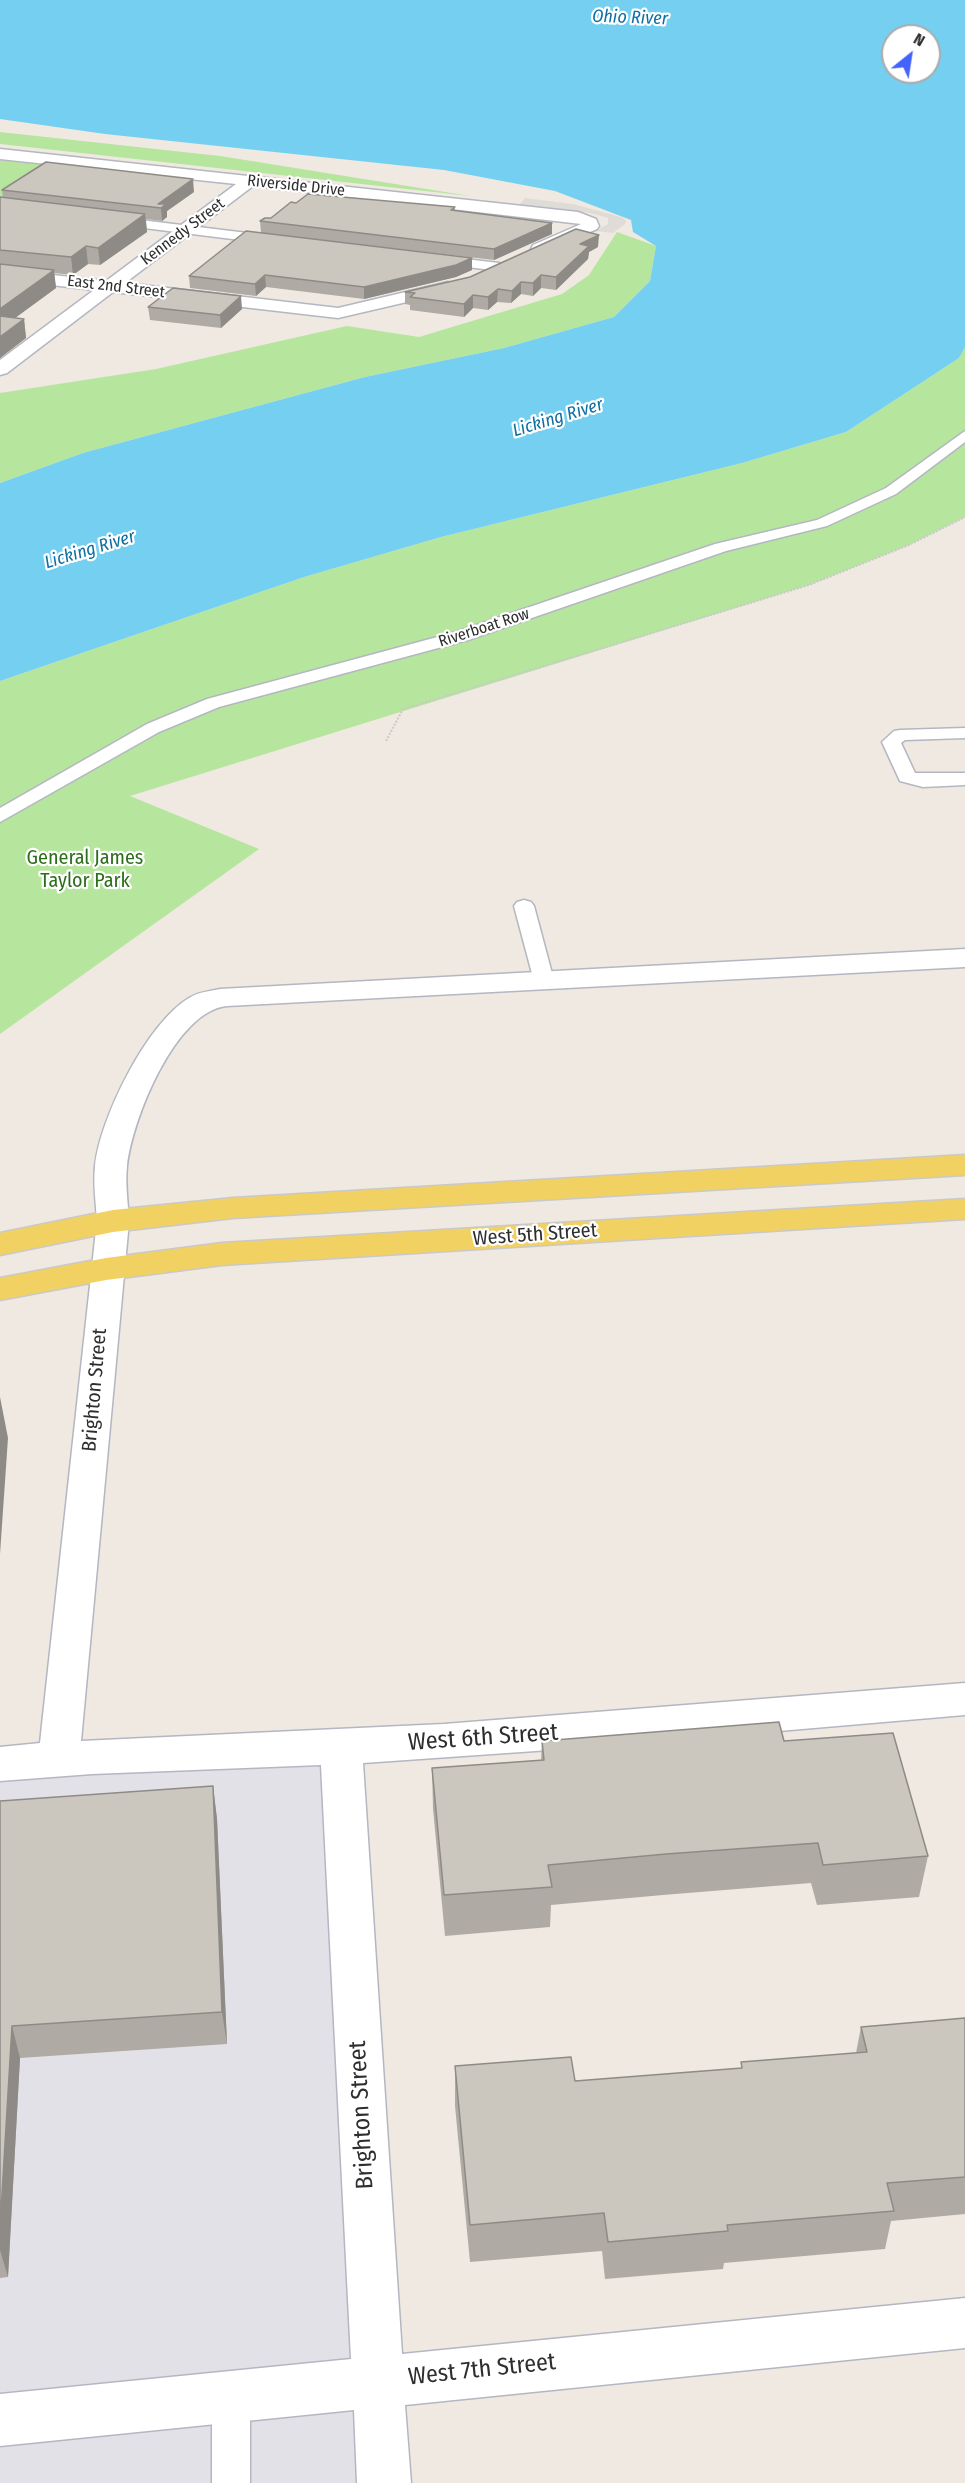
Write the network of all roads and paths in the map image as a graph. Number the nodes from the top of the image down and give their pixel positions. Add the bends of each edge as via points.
1 (0, 154) edge
2 (60, 160) junction
3 (44, 171) edge
4 (250, 181) junction
5 (101, 220) edge
6 (590, 222) joint
7 (185, 230) junction
8 (285, 241) edge
9 (423, 258) edge
10 (499, 267) junction
11 (0, 274) edge
12 (108, 287) junction
13 (0, 369) edge
14 (965, 435) edge
15 (965, 517) edge
16 (965, 734) edge
17 (386, 741) dead end
18 (965, 779) edge
19 (0, 816) edge
20 (524, 906) dead end
21 (965, 958) edge
22 (544, 981) junction
23 (965, 1165) edge
24 (965, 1209) edge
25 (113, 1221) junction
26 (0, 1244) edge
27 (106, 1269) junction
28 (0, 1289) edge
29 (965, 1699) edge
30 (340, 1747) junction
31 (59, 1758) junction
32 (0, 1764) edge
33 (965, 2323) edge
34 (378, 2380) junction
35 (231, 2395) junction
36 (0, 2420) edge
37 (231, 2483) edge
38 (384, 2483) edge

1 - 2 street, Riverside Drive
2 - 3 lane
2 - 4 street, Riverside Drive
4 - 6 street, Riverside Drive via 578,217
4 - 7 street, Kennedy Street
5 - 7 lane
6 - 10 street, East 2nd Street via 591,226
7 - 8 lane
7 - 12 street, Kennedy Street
9 - 10 lane
10 - 12 street, East 2nd Street via 467,281 338,313
11 - 12 street, East 2nd Street
12 - 13 street, Kennedy Street
14 - 19 lane, Riverboat Row via 891,491 822,523 722,547 462,636 213,703 153,728
15 - 17 path via 909,545 809,585 403,709
16 - 18 lane via 900,735 891,742 906,777 923,781
20 - 22 lane
21 - 22 street
22 - 25 street, Brighton Street via 213,999 199,1004 168,1033 131,1098 111,1165
23 - 25 main road via 233,1208
24 - 27 main road, West 5th Street via 222,1254
25 - 26 main road
25 - 27 street, Brighton Street
27 - 28 main road, West 5th Street
27 - 31 street, Brighton Street
29 - 30 street, West 6th Street via 531,1736
30 - 31 street, West 6th Street
30 - 34 street, Brighton Street
31 - 32 street, West 6th Street
33 - 34 street, West 7th Street
34 - 35 street, West 7th Street
34 - 38 street, Brighton Street
35 - 36 street, West 7th Street
35 - 37 lane

